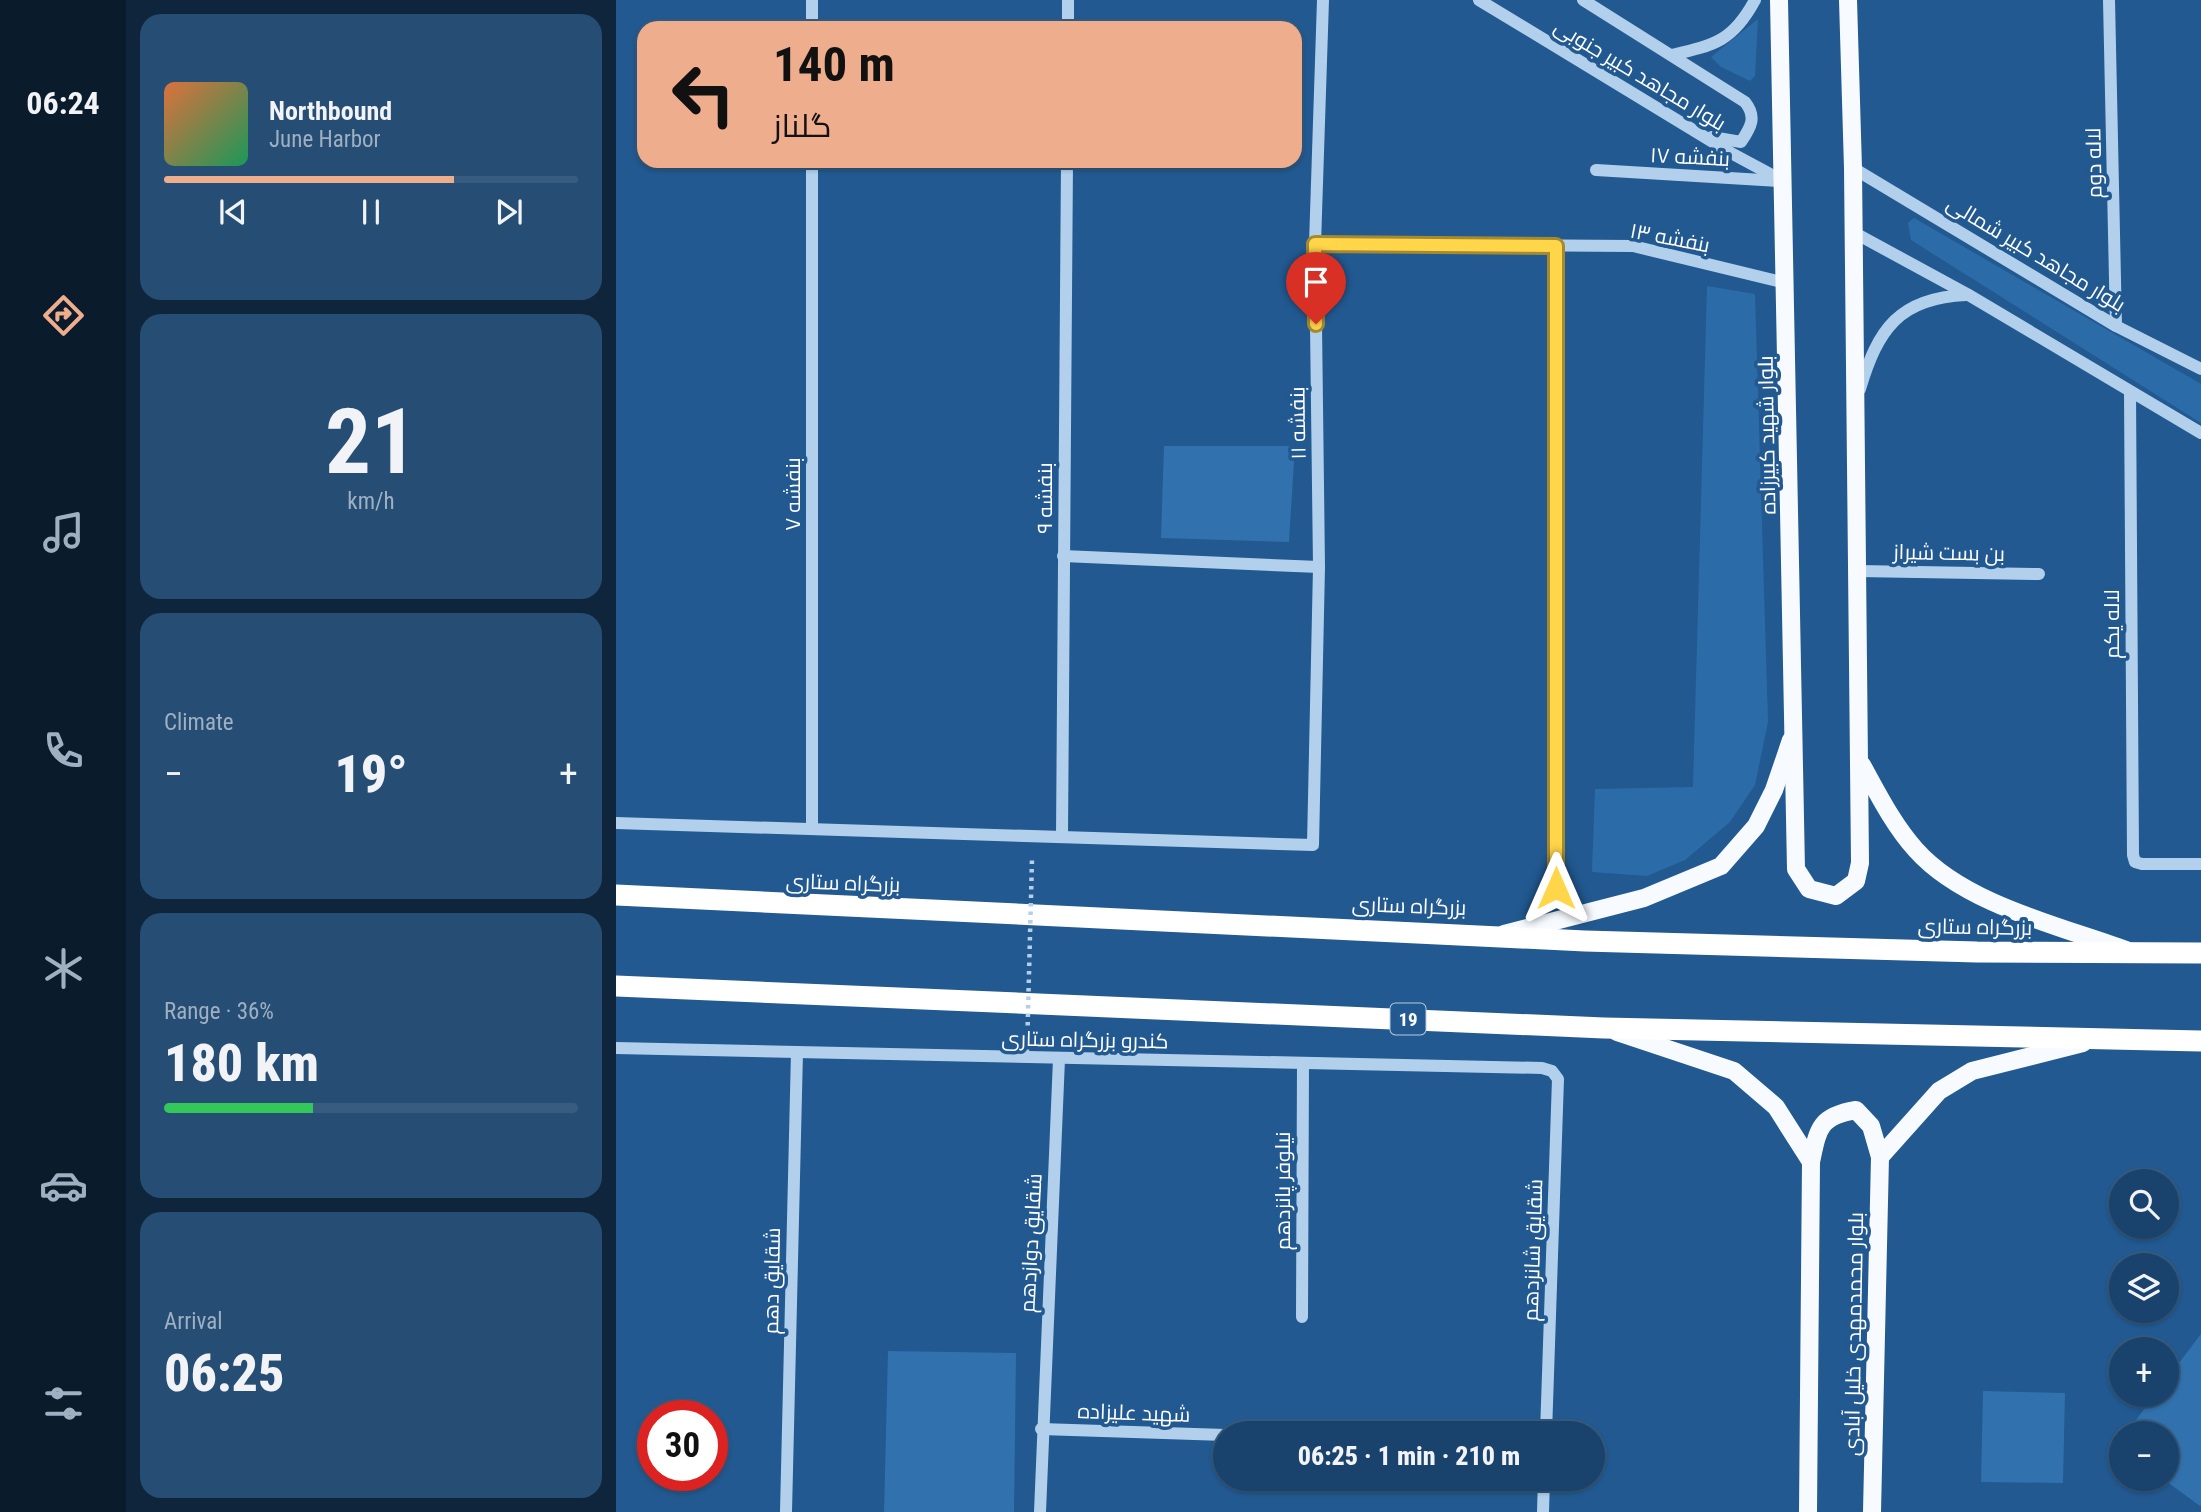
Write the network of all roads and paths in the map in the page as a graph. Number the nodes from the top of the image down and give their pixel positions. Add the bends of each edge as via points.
1 (812, 0) edge
2 (1068, 0) edge
3 (1323, 0) edge
4 (1479, 0) edge
5 (1583, 0) edge
6 (1755, 0) edge
7 (1779, 0) edge
8 (1848, 0) edge
9 (2109, 0) edge
10 (812, 21) edge
11 (1068, 21) edge
12 (1672, 55) junction
13 (1701, 134) junction
14 (812, 168) edge
15 (1067, 168) edge
16 (1853, 168) junction
17 (1595, 170) dead end
18 (1783, 181) junction
19 (1853, 232) junction
20 (1315, 244) junction
21 (1556, 246) junction
22 (1786, 283) junction
23 (1967, 295) junction
24 (2116, 326) junction
25 (2201, 369) edge
26 (2130, 392) junction
27 (1856, 402) junction
28 (2201, 433) edge
29 (1063, 556) junction
30 (1319, 567) junction
31 (1858, 571) junction
32 (2039, 574) dead end
33 (1796, 727) junction
34 (1860, 763) junction
35 (616, 823) edge
36 (812, 827) junction
37 (1062, 836) junction
38 (1032, 859) dead end
39 (2201, 864) edge
40 (1556, 888) dead end
41 (616, 895) edge
42 (1501, 934) junction
43 (2133, 953) junction
44 (2201, 953) edge
45 (616, 986) edge
46 (1604, 1028) junction
47 (2105, 1037) junction
48 (2201, 1041) edge
49 (616, 1048) edge
50 (1027, 1051) dead end
51 (797, 1052) junction
52 (1059, 1059) junction
53 (1303, 1064) junction
54 (1552, 1071) joint
55 (1880, 1157) junction
56 (1811, 1162) junction
57 (1301, 1317) dead end
58 (1546, 1421) edge
59 (1041, 1430) junction
60 (1213, 1435) edge
61 (1544, 1491) edge
62 (786, 1512) edge
63 (1040, 1512) edge
64 (1543, 1512) edge
65 (1808, 1512) edge
66 (1872, 1512) edge

1 - 10 street
2 - 11 street
3 - 20 street, بنفشه ۱۱
4 - 13 street, بلوار مجاهد کبیر جنوبی
5 - 12 street, بلوار مجاهد کبیر جنوبی
6 - 12 street via 1739,28 1700,49
7 - 18 main road, بلوار شهید کبیرزاده
8 - 16 main road
9 - 24 street, لاله دوم
12 - 13 street, بلوار مجاهد کبیر جنوبی via 1752,111 1751,127 1741,142
13 - 18 street, بلوار مجاهد کبیر جنوبی
14 - 36 street, بنفشه ۷
15 - 29 street, بنفشه ۹
16 - 19 main road
16 - 24 street, بلوار مجاهد کبیر شمالی
17 - 18 street, بنفشه ۱۷
18 - 22 main road, بلوار شهید کبیرزاده
19 - 23 street
19 - 27 main road
20 - 21 street, بنفشه ۱۳
20 - 30 street, بنفشه ۱۱
21 - 22 street, بنفشه ۱۳ via 1633,246
21 - 40 street
22 - 33 main road, بلوار شهید کبیرزاده
23 - 26 street
23 - 27 street via 1914,304 1890,323 1872,350
24 - 25 street, بلوار مجاهد کبیر شمالی
26 - 28 street
26 - 39 street, لاله یکم via 2133,855 2135,862 2142,864
27 - 31 main road
29 - 30 street
29 - 37 street, بنفشه ۹
30 - 37 street, بنفشه ۱۱ via 1313,845
31 - 32 street, بن بست شیراز
31 - 34 main road
33 - 34 main road, بلوار شهید کبیرزاده via 1796,869 1809,889 1836,896 1856,881
33 - 42 main road via 1756,826 1721,866 1644,898
34 - 43 main road via 1900,831 1940,873 1980,895
35 - 36 street
36 - 37 street
38 - 50 path, bridge
41 - 42 highway, بزرگراه ستاری
42 - 43 highway, بزرگراه ستاری via 1585,941
43 - 44 highway, بزرگراه ستاری
45 - 46 highway, 19
46 - 47 highway, 19
46 - 56 main road via 1734,1071 1776,1107
47 - 48 highway, 19
47 - 55 main road via 1972,1071 1939,1091
49 - 51 street, کندرو بزرگراه ستاری
51 - 52 street, کندرو بزرگراه ستاری
51 - 62 street, شقایق دهم
52 - 53 street, کندرو بزرگراه ستاری
52 - 59 street, شقایق دوازدهم
53 - 54 street, کندرو بزرگراه ستاری
53 - 57 street, نیلوفر پانزدهم
54 - 58 street, شقایق شانزدهم via 1559,1079
55 - 56 main road, بلوار محمدمهدی خلیل آبادی via 1871,1126 1856,1110 1835,1113 1818,1128
55 - 66 main road, بلوار محمدمهدی خلیل آبادی
56 - 65 main road, بلوار محمدمهدی خلیل آبادی
59 - 60 street, شهید علیزاده
59 - 63 street, شقایق دوازدهم
61 - 64 street

